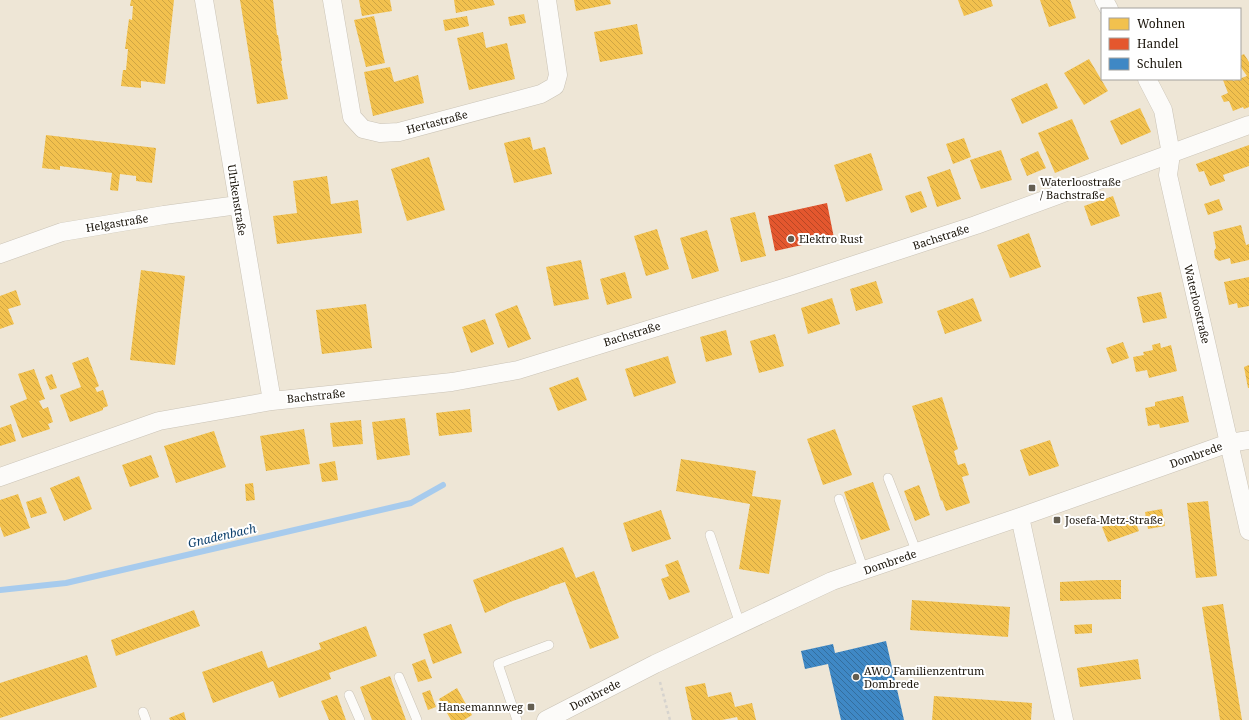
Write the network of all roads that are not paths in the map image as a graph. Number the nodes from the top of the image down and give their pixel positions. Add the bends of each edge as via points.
1 (204, 0) edge
2 (332, 0) edge
3 (547, 0) edge
4 (1148, 80) edge
5 (1249, 125) edge
6 (1171, 154) junction
7 (238, 205) junction
8 (0, 254) edge
9 (272, 401) junction
10 (1249, 440) edge
11 (1229, 443) junction
12 (0, 477) edge
13 (888, 478) dead end
14 (839, 499) dead end
15 (1020, 517) junction
16 (1249, 531) edge
17 (710, 535) dead end
18 (917, 553) junction
19 (864, 571) junction
20 (740, 624) junction
21 (549, 644) dead end
22 (399, 677) dead end
23 (350, 695) dead end
24 (360, 720) edge
25 (417, 720) edge
26 (517, 720) edge
27 (546, 720) edge
28 (1064, 720) edge

1 - 7 street, Ulrikenstraße
2 - 3 street, Hertastraße via 352,117 363,129 380,133 399,132 541,94 555,86 558,75
4 - 6 street, Waterloostraße via 1163,110
5 - 6 street, Bachstraße
6 - 9 street, Bachstraße via 976,225 518,370 452,382
6 - 11 street, Waterloostraße via 1168,176
7 - 8 street, Helgastraße via 62,232
7 - 9 street, Ulrikenstraße
9 - 12 street, Bachstraße via 159,421
10 - 11 street, Dombrede
11 - 15 street, Dombrede
11 - 16 street, Waterloostraße
13 - 18 lane
14 - 19 lane
15 - 18 street, Dombrede
15 - 28 street
17 - 20 lane
18 - 19 street, Dombrede
19 - 20 street, Dombrede via 832,582
20 - 27 street, Dombrede
21 - 26 lane via 498,664
22 - 25 lane
23 - 24 lane

